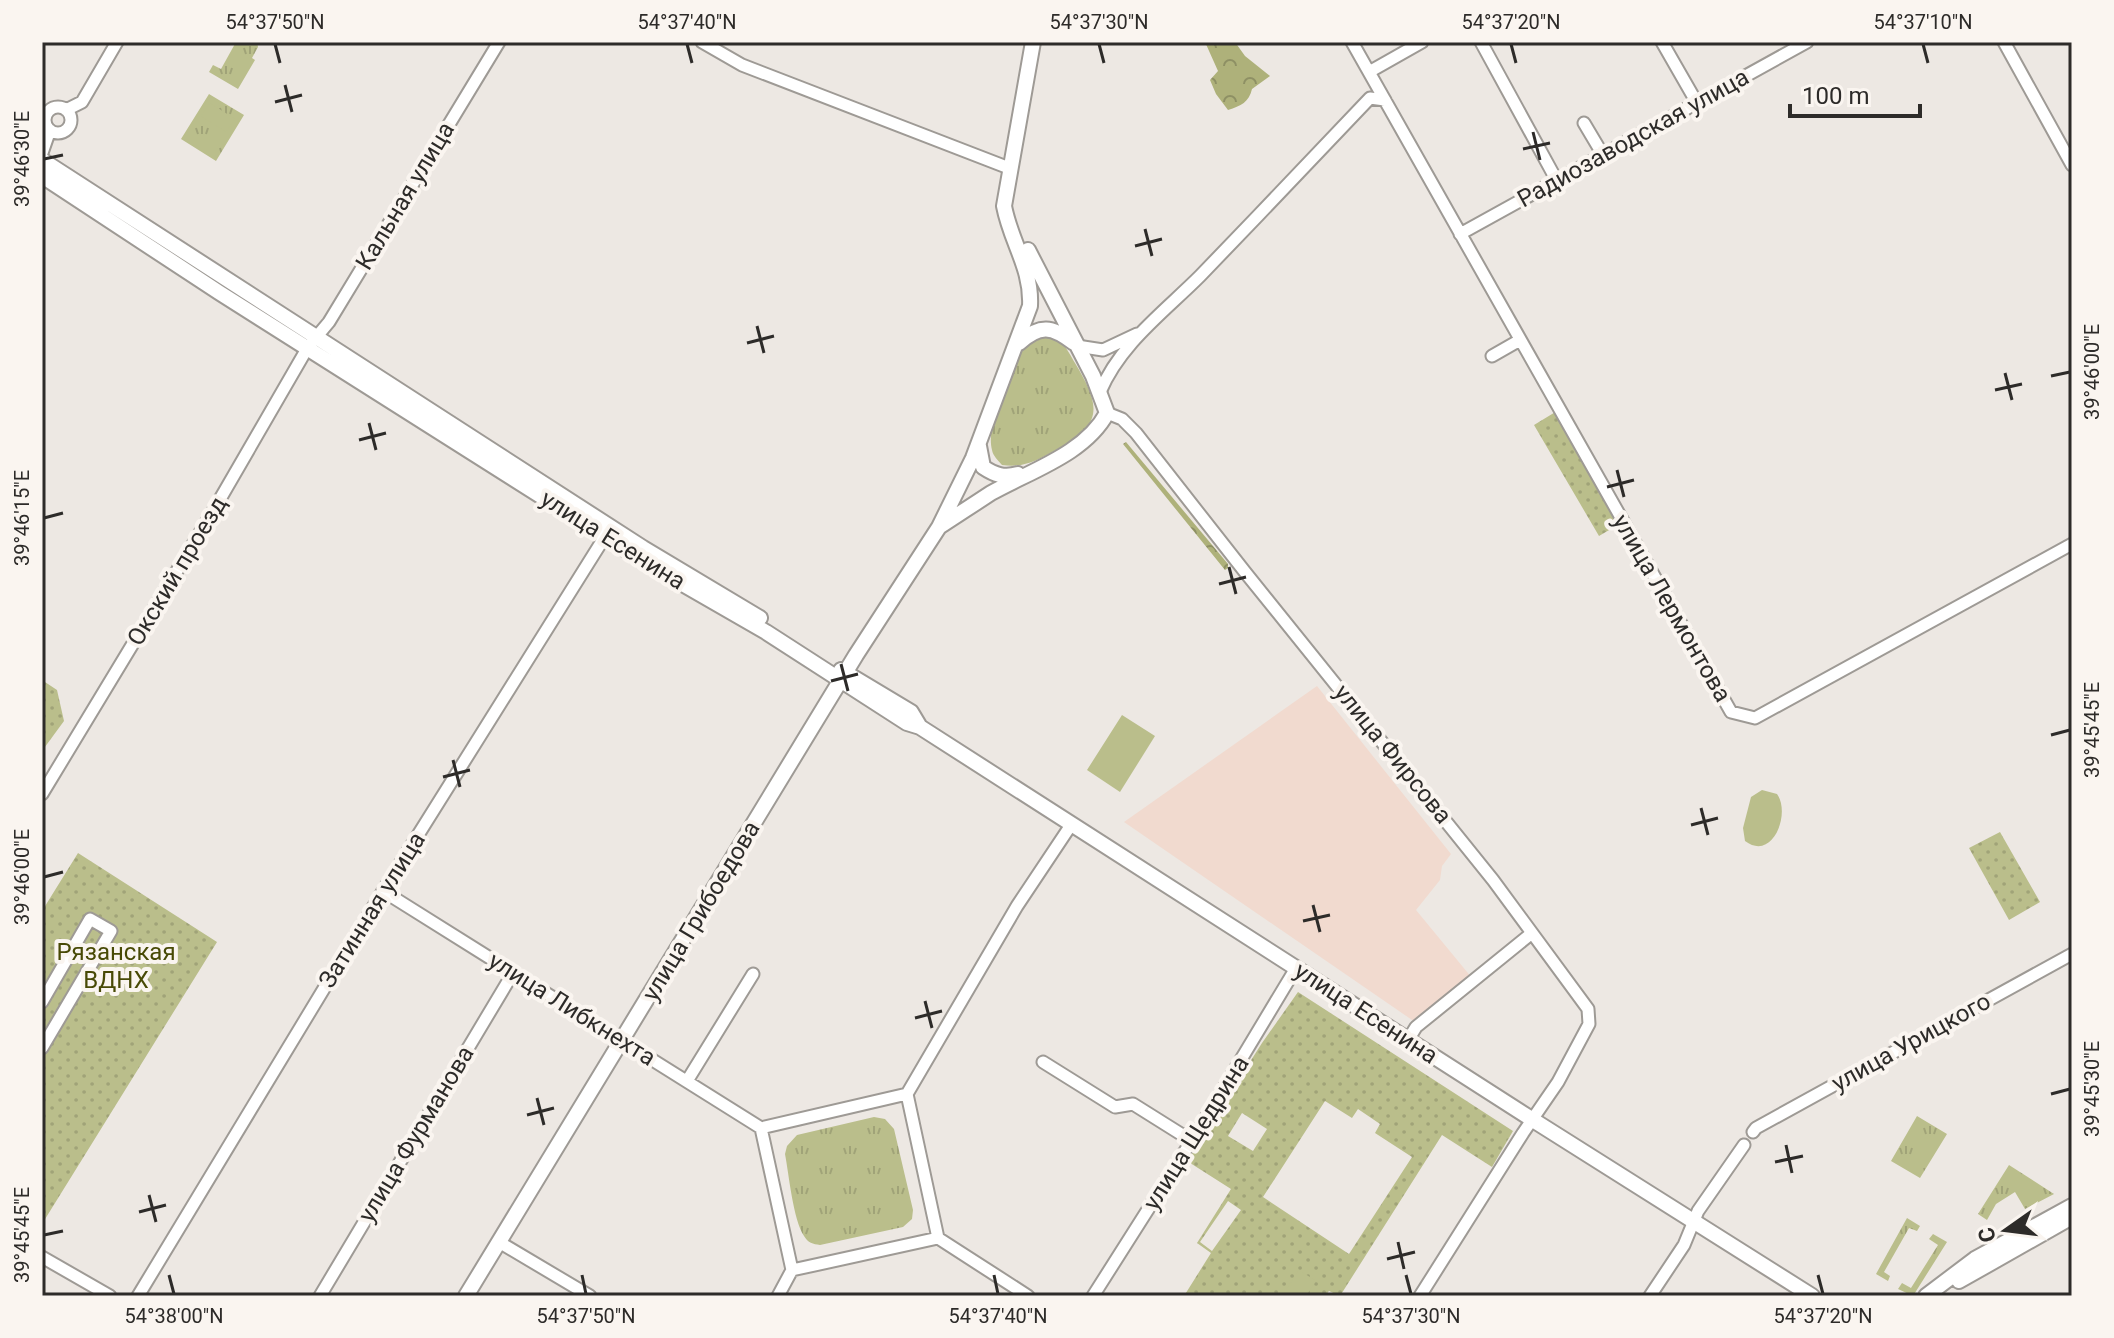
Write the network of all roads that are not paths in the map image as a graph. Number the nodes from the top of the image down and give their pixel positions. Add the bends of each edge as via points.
1 (117, 42) edge
2 (499, 42) edge
3 (702, 42) edge
4 (1033, 42) edge
5 (1352, 42) edge
6 (1422, 42) edge
7 (1481, 42) edge
8 (1662, 42) edge
9 (1807, 42) edge
10 (2004, 42) edge
11 (1369, 72) junction
12 (1385, 100) junction
13 (1697, 103) junction
14 (66, 110) junction
15 (1584, 123) dead end
16 (50, 130) junction
17 (42, 153) edge
18 (1603, 155) junction
19 (42, 160) edge
20 (2072, 165) edge
21 (1008, 174) junction
22 (42, 176) edge
23 (1557, 181) junction
24 (158, 234) junction
25 (1460, 234) junction
26 (150, 247) junction
27 (1141, 332) junction
28 (1520, 340) junction
29 (313, 342) junction
30 (1015, 345) junction
31 (1077, 346) junction
32 (1492, 356) dead end
33 (1100, 392) junction
34 (1107, 413) junction
35 (978, 457) junction
36 (1033, 470) junction
37 (989, 494) junction
38 (939, 527) junction
39 (609, 531) junction
40 (2072, 544) edge
41 (844, 677) junction
42 (42, 794) edge
43 (1071, 825) junction
44 (383, 891) junction
45 (1532, 933) junction
46 (2072, 954) edge
47 (1296, 968) junction
48 (513, 973) junction
49 (753, 974) dead end
50 (42, 1002) edge
51 (1408, 1040) junction
52 (623, 1041) junction
53 (42, 1048) edge
54 (1043, 1062) dead end
55 (687, 1081) junction
56 (907, 1094) junction
57 (1533, 1120) junction
58 (761, 1128) junction
59 (1753, 1132) dead end
60 (1192, 1141) junction
61 (1744, 1145) dead end
62 (2072, 1206) edge
63 (2072, 1217) edge
64 (1694, 1221) junction
65 (938, 1238) junction
66 (499, 1242) junction
67 (42, 1257) edge
68 (792, 1270) junction
69 (110, 1296) edge
70 (138, 1296) edge
71 (320, 1296) edge
72 (466, 1296) edge
73 (590, 1296) edge
74 (778, 1296) edge
75 (1028, 1296) edge
76 (1093, 1296) edge
77 (1420, 1296) edge
78 (1650, 1296) edge
79 (1812, 1296) edge
80 (1926, 1296) edge
81 (1941, 1296) edge

1 - 14 street via 82,102
2 - 29 street, Кальная улица
3 - 21 street via 742,65
4 - 21 main road
5 - 11 street, улица Лермонтова
6 - 11 street
7 - 23 street
8 - 13 street
9 - 13 street, Радиозаводская улица
10 - 20 street
11 - 12 street, улица Лермонтова
12 - 25 street, улица Лермонтова
12 - 27 street via 1370,98
13 - 18 street, Радиозаводская улица
14 - 16 street via 48,112
14 - 16 street via 71,121 67,129
15 - 18 street
16 - 17 street
18 - 23 street, Радиозаводская улица
19 - 24 main road
21 - 30 main road, улица Грибоедова via 1008,230 1031,287 1030,306
21 - 31 main road via 1019,232
22 - 26 main road
23 - 25 street, Радиозаводская улица
24 - 26 street
24 - 29 main road
25 - 28 street, улица Лермонтова
26 - 29 main road
27 - 31 street via 1103,350
27 - 33 street
28 - 32 street
28 - 40 street, улица Лермонтова via 1731,712 1755,718
29 - 39 main road, улица Есенина
29 - 42 street, Окский проезд
30 - 31 main road via 1044,329
30 - 35 main road, улица Грибоедова
31 - 33 main road
33 - 34 main road
34 - 36 main road via 1077,447
34 - 45 street, улица Фирсова via 1136,433
35 - 36 main road via 995,474 1008,477
35 - 37 main road
35 - 38 main road, улица Грибоедова
36 - 37 main road
37 - 38 main road
38 - 41 main road, улица Грибоедова
39 - 41 main road, улица Есенина via 653,567
39 - 44 street, Затинная улица
41 - 43 main road, улица Есенина via 907,723
41 - 52 main road, улица Грибоедова
43 - 47 main road, улица Есенина
43 - 56 street
44 - 48 street, улица Либкнехта
44 - 70 street, Затинная улица
45 - 51 street via 1416,1027
45 - 57 street, улица Фирсова via 1588,1009 1589,1024
46 - 59 street, улица Урицкого
47 - 51 main road, улица Есенина
47 - 60 street, улица Щедрина
48 - 52 street, улица Либкнехта
48 - 71 street, улица Фурманова
49 - 55 street
50 - 53 street via 90,919 111,931
51 - 57 main road, улица Есенина
52 - 55 street, улица Либкнехта
52 - 66 main road, улица Грибоедова
54 - 60 street via 1115,1107 1133,1104
55 - 58 street, улица Либкнехта
56 - 58 street
56 - 65 street
57 - 64 main road, улица Есенина
57 - 77 street, улица Фирсова
58 - 68 street
60 - 76 street, улица Щедрина
61 - 64 street
62 - 80 main road via 1975,1259
63 - 81 main road via 1973,1272
64 - 78 street
64 - 79 main road, улица Есенина
65 - 68 street
65 - 75 street
66 - 72 main road, улица Грибоедова
66 - 73 street
67 - 69 street
68 - 74 street

